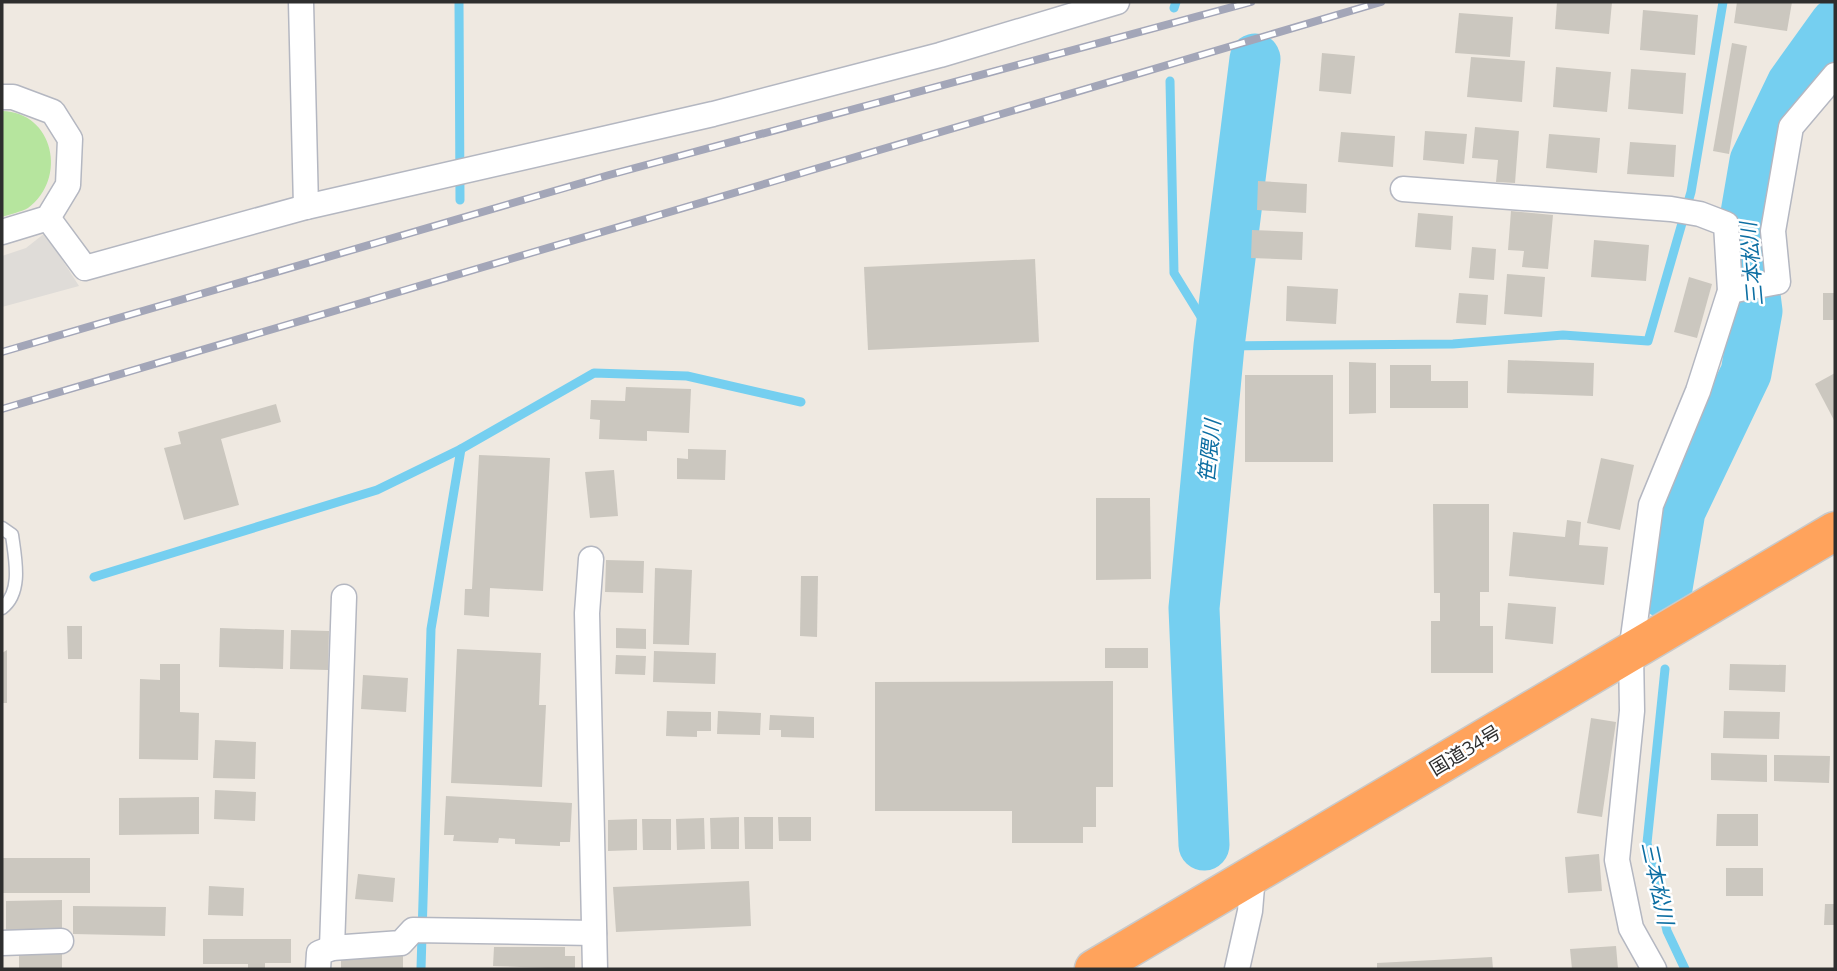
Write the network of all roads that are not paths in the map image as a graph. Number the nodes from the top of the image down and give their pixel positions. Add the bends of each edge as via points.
1 (301, 2) edge
2 (1117, 2) edge
3 (1835, 75) edge
4 (2, 97) edge
5 (1403, 189) dead end
6 (306, 207) junction
7 (48, 218) junction
8 (2, 232) edge
9 (1730, 290) junction
10 (2, 528) edge
11 (1835, 531) edge
12 (591, 559) dead end
13 (344, 597) dead end
14 (2, 608) edge
15 (1631, 652) junction
16 (1253, 875) junction
17 (594, 933) junction
18 (61, 941) dead end
19 (2, 943) edge
20 (332, 948) junction
21 (318, 969) edge
22 (595, 969) edge
23 (1094, 969) edge
24 (1237, 969) edge
25 (1654, 969) edge

1 - 6 street
2 - 6 street via 713,114
3 - 9 street via 1791,127 1773,231 1778,282
4 - 7 street via 53,112 70,139 68,185
5 - 9 street via 1700,214 1726,225
6 - 7 street via 85,268
7 - 8 street
9 - 15 street via 1698,391 1651,505
10 - 14 lane via 12,535 17,573
11 - 15 highway, 国道34号
12 - 17 street via 587,612
13 - 20 street
15 - 16 highway, 国道34号
15 - 25 street via 1632,711 1617,860 1631,928
16 - 23 highway, 国道34号
16 - 24 street
17 - 20 street via 423,930 401,943
17 - 22 street
18 - 19 street
20 - 21 street via 319,953

